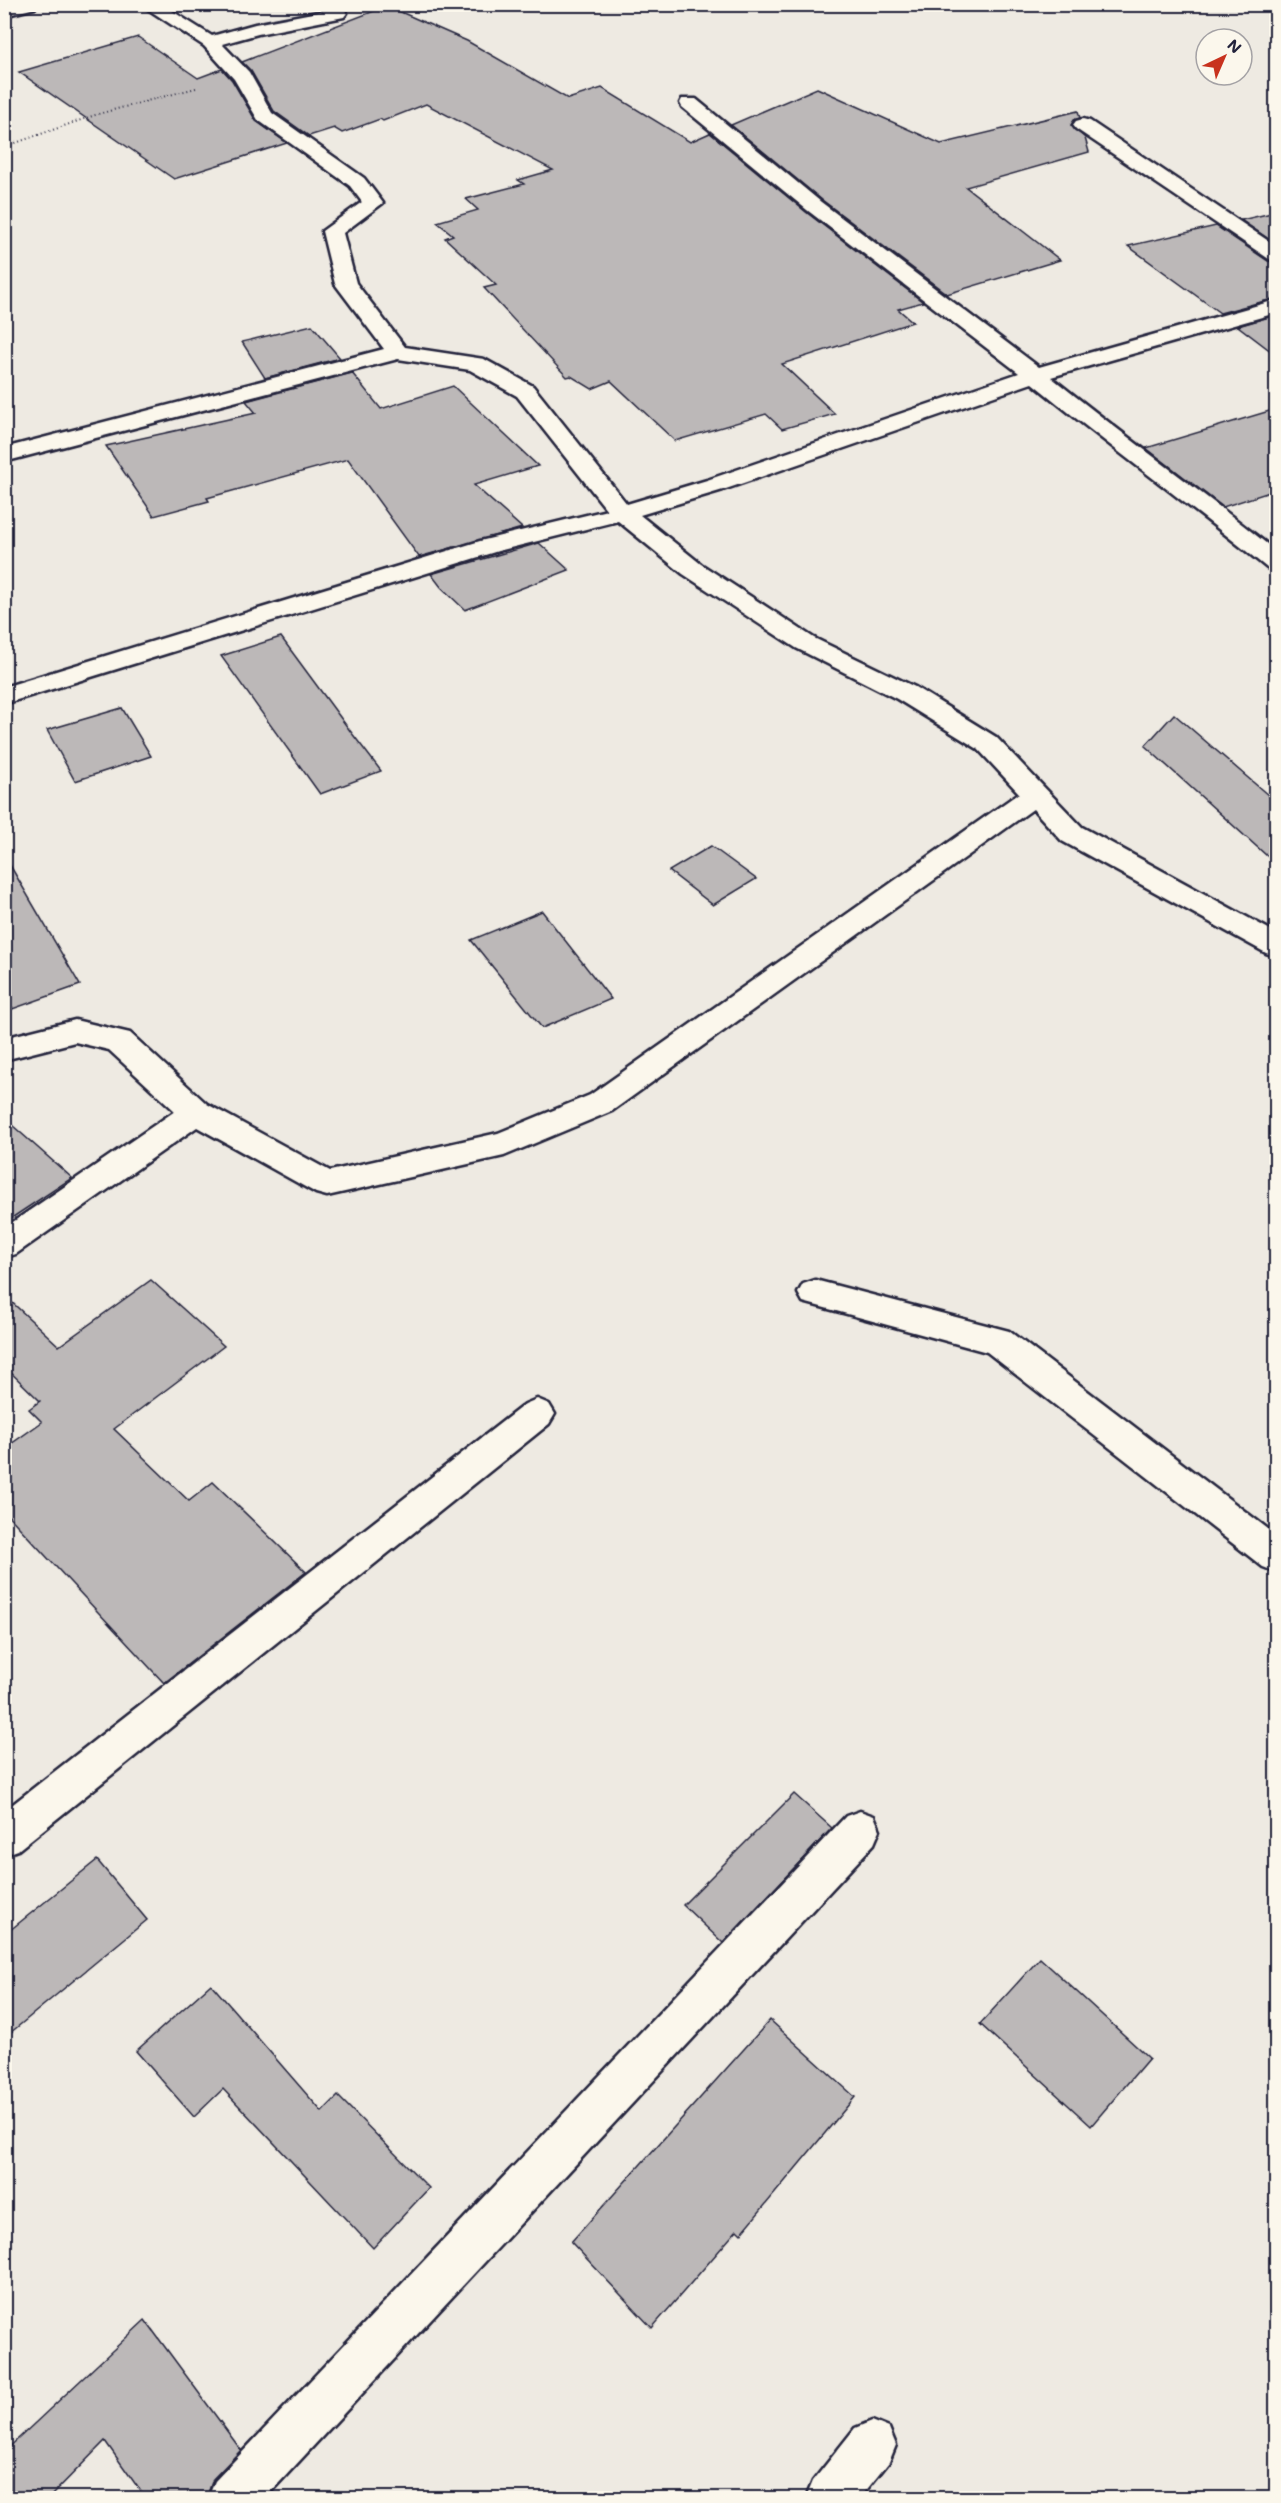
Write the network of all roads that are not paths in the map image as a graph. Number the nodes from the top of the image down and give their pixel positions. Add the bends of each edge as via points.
1 (29, 4) edge
2 (148, 4) edge
3 (325, 4) edge
4 (4, 11) edge
5 (210, 42) junction
6 (689, 103) dead end
7 (1083, 125) dead end
8 (1276, 255) edge
9 (1276, 306) edge
10 (398, 352) junction
11 (1035, 375) junction
12 (4, 455) edge
13 (622, 513) junction
14 (1276, 530) edge
15 (1248, 539) junction
16 (1276, 563) edge
17 (4, 696) edge
18 (1035, 795) junction
19 (1276, 946) edge
20 (4, 1049) edge
21 (196, 1112) junction
22 (4, 1245) edge
23 (815, 1293) dead end
24 (537, 1414) dead end
25 (1276, 1556) edge
26 (860, 1830) dead end
27 (4, 1836) edge
28 (872, 2445) dead end
29 (232, 2499) edge
30 (830, 2499) edge

1 - 4 street
2 - 5 street
3 - 5 street via 338,13
5 - 10 street via 242,76 265,116 357,182 373,203 332,231 346,284
6 - 11 street via 814,206
7 - 8 street
9 - 11 street
10 - 12 street
10 - 13 street via 476,364 525,391
11 - 13 street
11 - 15 street
13 - 17 street via 489,546
13 - 18 street via 692,568 805,643 906,693 987,743
14 - 15 street
15 - 16 street
18 - 19 street via 1072,834
18 - 21 street via 601,1103 504,1144 327,1184
20 - 21 street via 75,1031 119,1041
21 - 22 street
23 - 25 street via 997,1341
24 - 27 street
26 - 29 street
28 - 30 street

